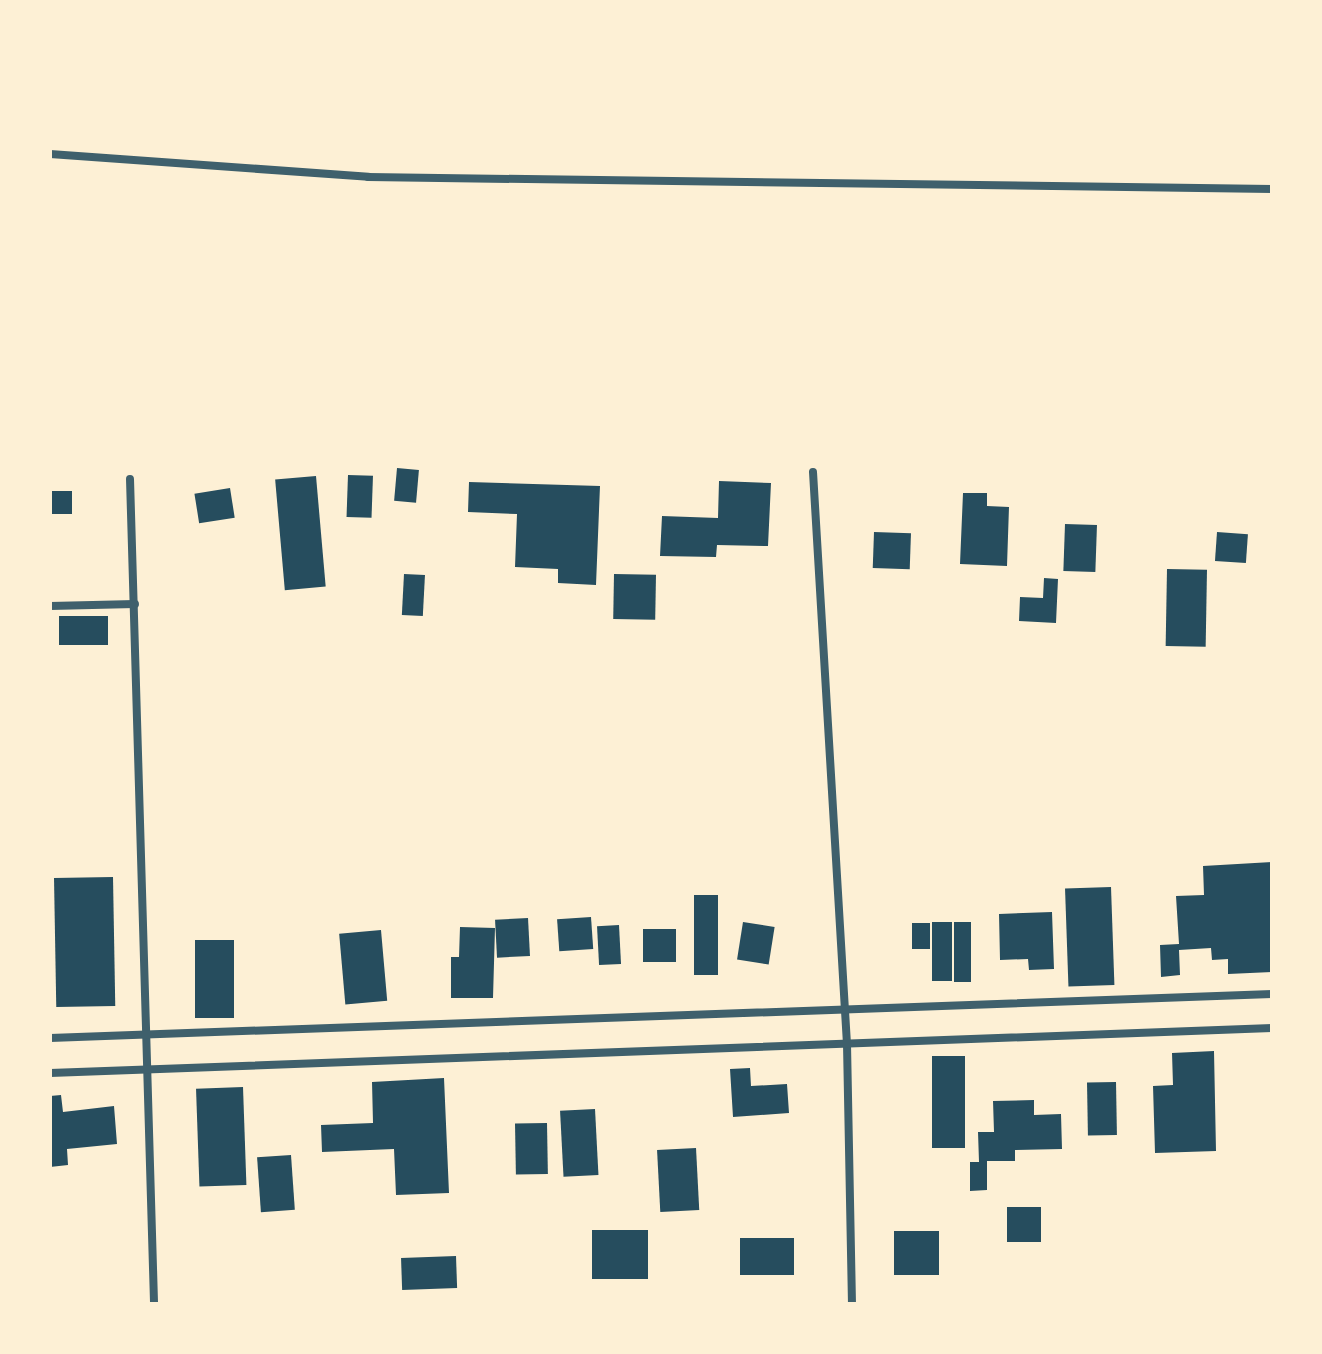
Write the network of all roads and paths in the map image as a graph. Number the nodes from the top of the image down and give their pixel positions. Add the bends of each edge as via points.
1 (50, 154) edge
2 (1272, 189) edge
3 (813, 472) dead end
4 (130, 479) dead end
5 (135, 604) junction
6 (50, 606) edge
7 (1272, 994) edge
8 (843, 1009) junction
9 (1272, 1028) edge
10 (149, 1034) junction
11 (50, 1038) edge
12 (847, 1044) junction
13 (150, 1069) junction
14 (50, 1073) edge
15 (154, 1304) edge
16 (852, 1304) edge

1 - 2 street via 368,177
3 - 8 street
4 - 5 street
5 - 6 street
5 - 10 street
7 - 8 street
8 - 10 street
8 - 12 street
9 - 12 street
10 - 11 street
10 - 13 street
12 - 13 street
12 - 16 street
13 - 14 street
13 - 15 street

